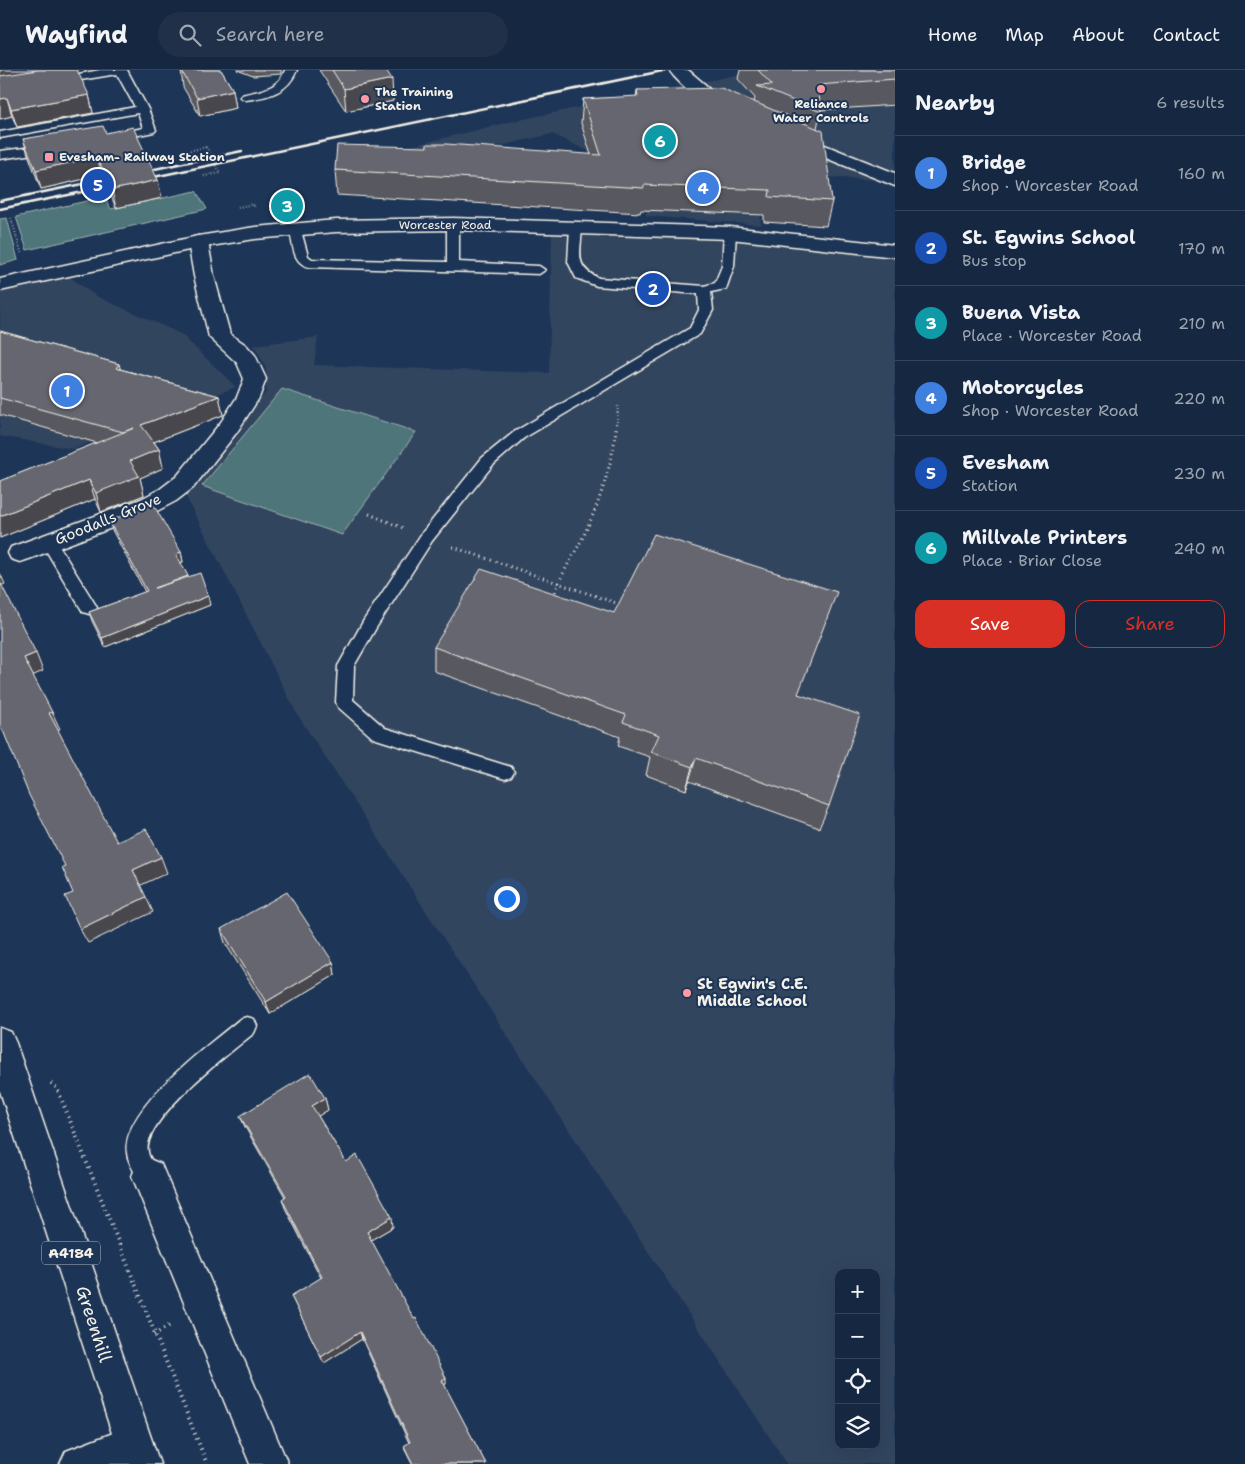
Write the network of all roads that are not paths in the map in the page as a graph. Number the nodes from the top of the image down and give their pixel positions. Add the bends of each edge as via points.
1 (120, 70) edge
2 (290, 70) edge
3 (678, 70) edge
4 (46, 83) edge
5 (246, 97) dead end
6 (142, 108) junction
7 (747, 118) edge
8 (772, 129) edge
9 (0, 135) edge
10 (106, 139) edge
11 (60, 147) edge
12 (0, 155) edge
13 (895, 180) edge
14 (453, 224) junction
15 (576, 227) junction
16 (296, 230) junction
17 (730, 233) junction
18 (198, 242) junction
19 (895, 251) edge
20 (453, 266) junction
21 (538, 270) dead end
22 (0, 286) edge
23 (704, 290) junction
24 (49, 542) junction
25 (20, 553) dead end
26 (89, 608) dead end
27 (505, 772) dead end
28 (246, 1026) dead end
29 (0, 1042) edge
30 (19, 1079) edge
31 (149, 1176) joint
32 (138, 1454) edge
33 (79, 1464) edge
34 (269, 1464) edge

1 - 4 lane
1 - 6 lane
2 - 5 lane via 288,79 275,90
3 - 7 main road via 730,111
6 - 9 lane
6 - 10 lane via 150,130
8 - 13 main road
11 - 12 lane
14 - 15 main road, Worcester Road
14 - 16 main road, Worcester Road
14 - 20 lane
15 - 17 main road, Worcester Road
15 - 23 lane via 574,262 581,275 597,282
16 - 18 main road, Worcester Road
16 - 20 lane via 302,258 309,263
17 - 19 main road, Worcester Road
17 - 23 lane via 728,266 721,286
18 - 22 main road, Worcester Road
18 - 24 main road, Goodalls Grove via 220,337 247,360 255,379 248,398 185,482 168,495
20 - 21 lane
23 - 27 lane via 706,310 695,332 519,435 487,462 427,538 346,666 344,702 379,732
24 - 25 main road, Goodalls Grove
24 - 26 lane
28 - 31 lane via 158,1103 141,1127 136,1150
29 - 30 main road, Greenhill / A4184
30 - 32 main road, Greenhill / A4184
31 - 34 main road
32 - 33 main road

